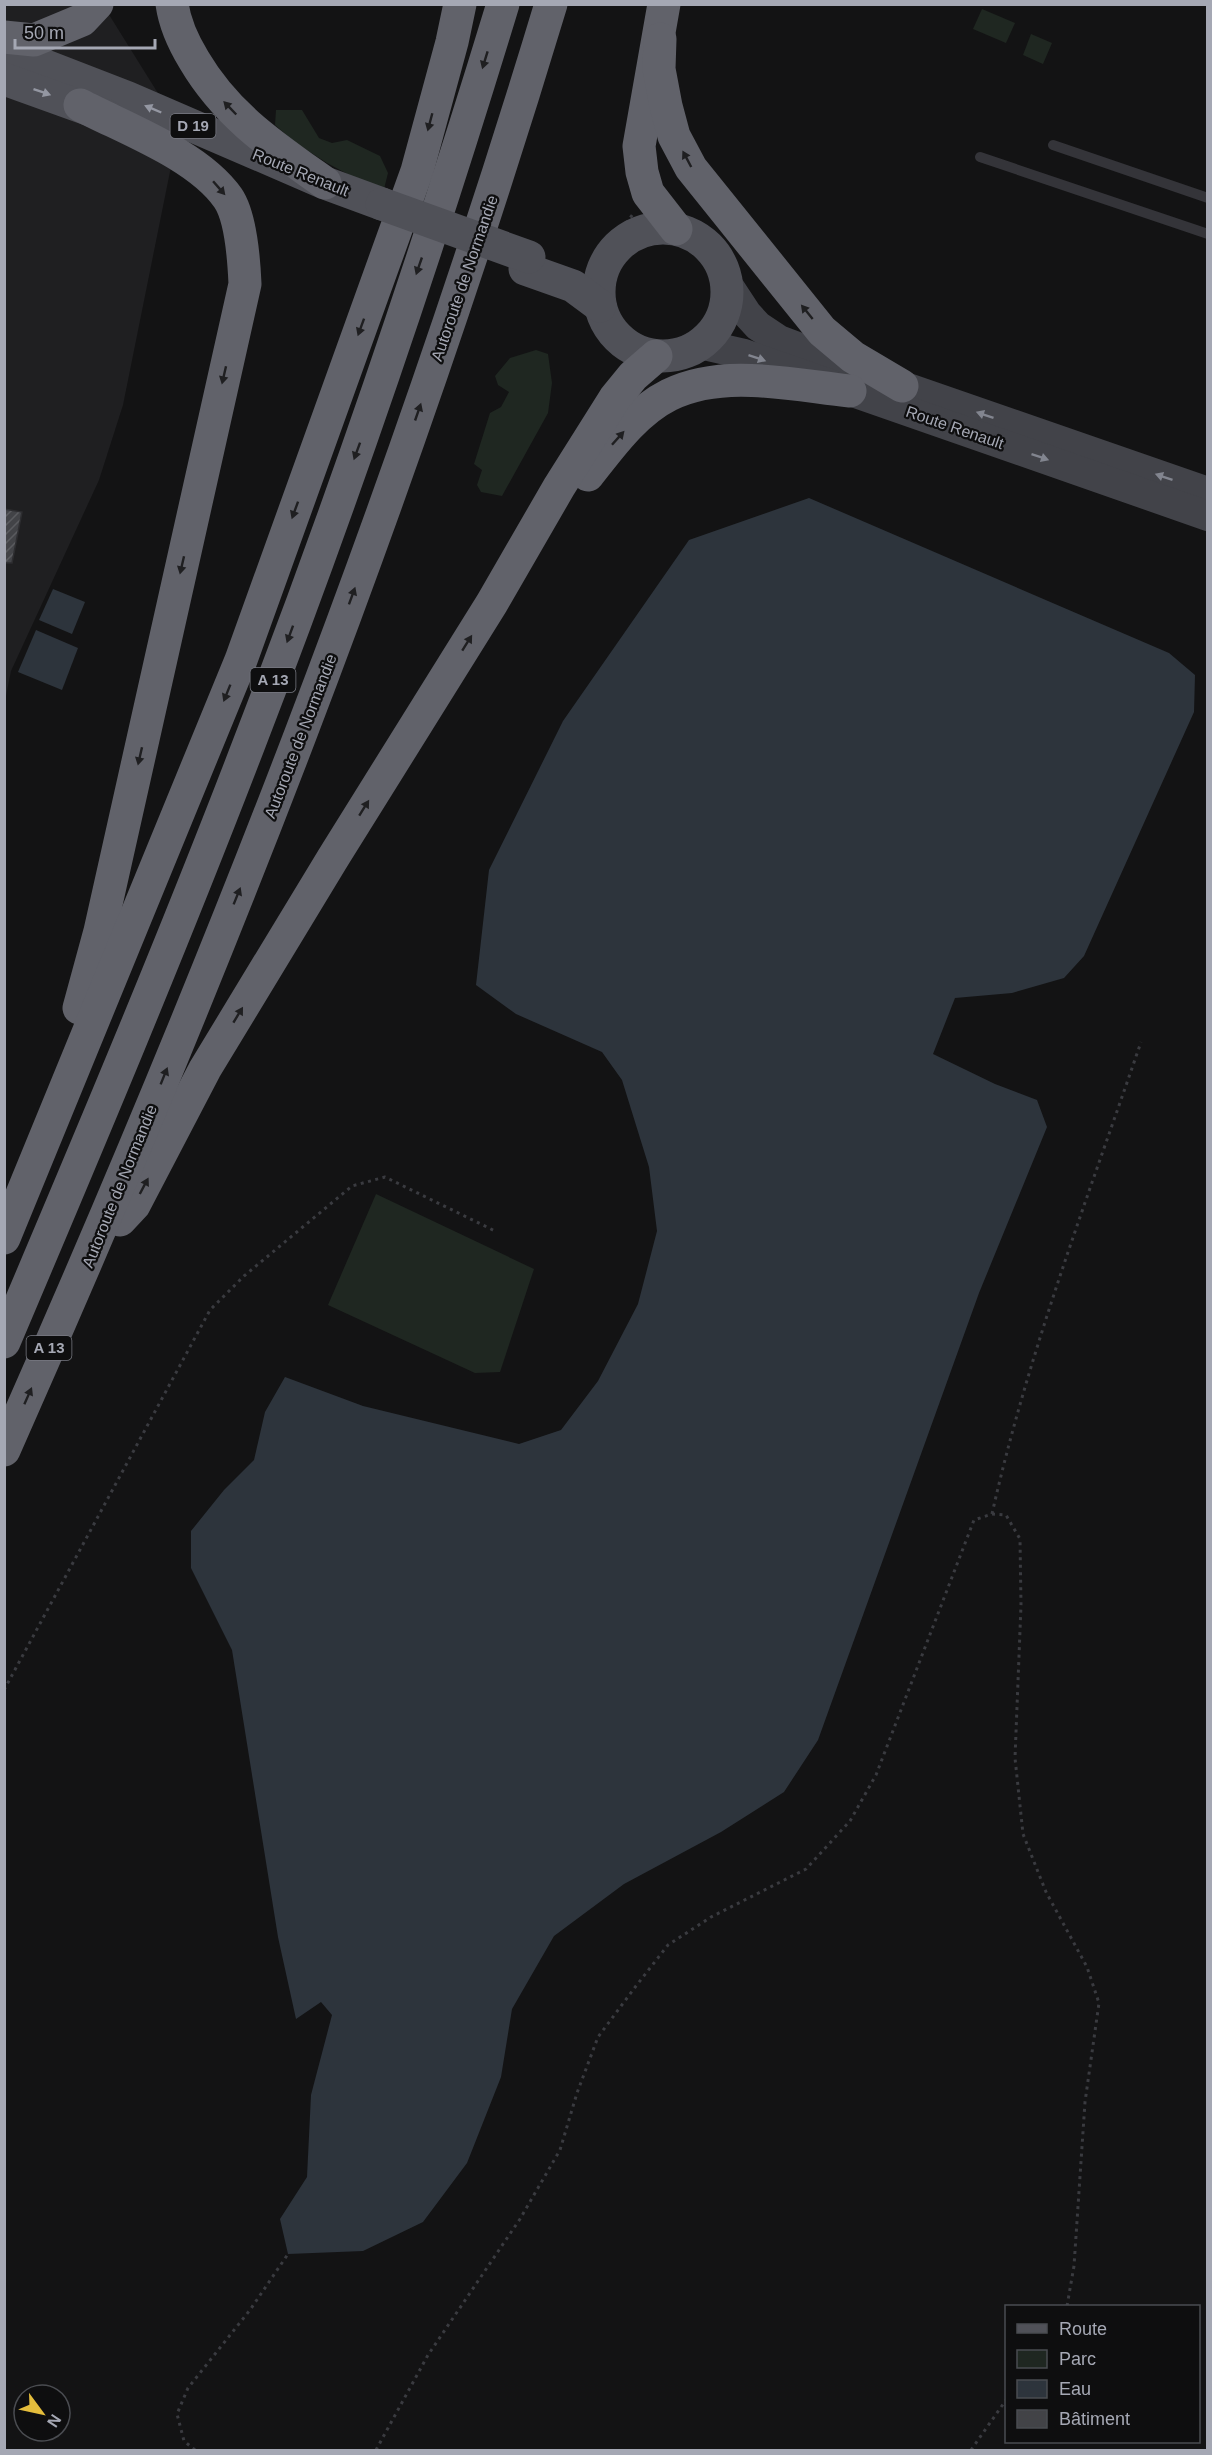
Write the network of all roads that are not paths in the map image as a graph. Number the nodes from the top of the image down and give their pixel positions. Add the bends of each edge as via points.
1 (172, 4) edge
2 (460, 4) edge
3 (502, 4) edge
4 (551, 4) edge
5 (664, 4) edge
6 (90, 12) edge
7 (18, 32) edge
8 (660, 39) junction
9 (4, 50) edge
10 (4, 79) edge
11 (80, 105) junction
12 (1053, 145) dead end
13 (980, 157) dead end
14 (325, 183) junction
15 (1208, 198) edge
16 (380, 210) junction
17 (676, 229) junction
18 (1208, 234) edge
19 (527, 263) junction
20 (605, 263) junction
21 (726, 282) junction
22 (600, 306) junction
23 (700, 344) junction
24 (656, 356) junction
25 (902, 386) junction
26 (850, 391) junction
27 (1208, 492) edge
28 (1208, 516) edge
29 (492, 603) junction
30 (7, 1233) edge
31 (94, 1247) junction
32 (4, 1342) edge
33 (4, 1450) edge

14 -> 1 highway via 256,133 228,107 189,52 174,24
2 -> 30 highway via 417,171 241,660
3 -> 32 highway, A 13 via 460,144 362,437 250,743
31 -> 4 highway, Autoroute de Normandie / A 13 via 293,760 404,455 505,156
5 - 8 highway
6 - 7 highway via 34,40
8 - 17 highway via 639,146 648,194
25 -> 8 highway via 853,357 822,331 691,168 674,136 666,106 659,69
14 -> 9 main road, Route Renault / D 19 via 128,98
10 -> 11 main road, Route Renault / D 19
11 - 16 main road, Route Renault / D 19
11 -> 30 highway via 204,171 229,200 243,247 245,284 100,931 60,1067 26,1161
12 - 15 lane
13 - 18 lane
14 - 16 main road, Route Renault / D 19
16 - 19 main road, Route Renault / D 19
17 - 20 main road via 656,228 636,234 619,245
17 - 21 main road, Route Renault via 710,248 721,264
19 - 20 main road, Route Renault / D 19
19 - 22 main road, Route Renault / D 19 via 573,286
20 - 22 main road, Route Renault via 599,284
21 - 23 main road, Route Renault via 722,317
21 - 25 street, Route Renault via 747,314 779,340
22 - 24 main road, Route Renault via 609,327 621,341
23 - 24 main road, Route Renault via 686,352
23 -> 26 street, Route Renault via 744,354
24 - 29 highway via 615,398
27 -> 25 street, Route Renault
26 -> 28 street, Route Renault
29 -> 26 highway via 615,441 639,416 668,395 728,380
31 -> 29 highway via 134,1205 205,1069
33 -> 31 highway, Autoroute de Normandie / A 13

